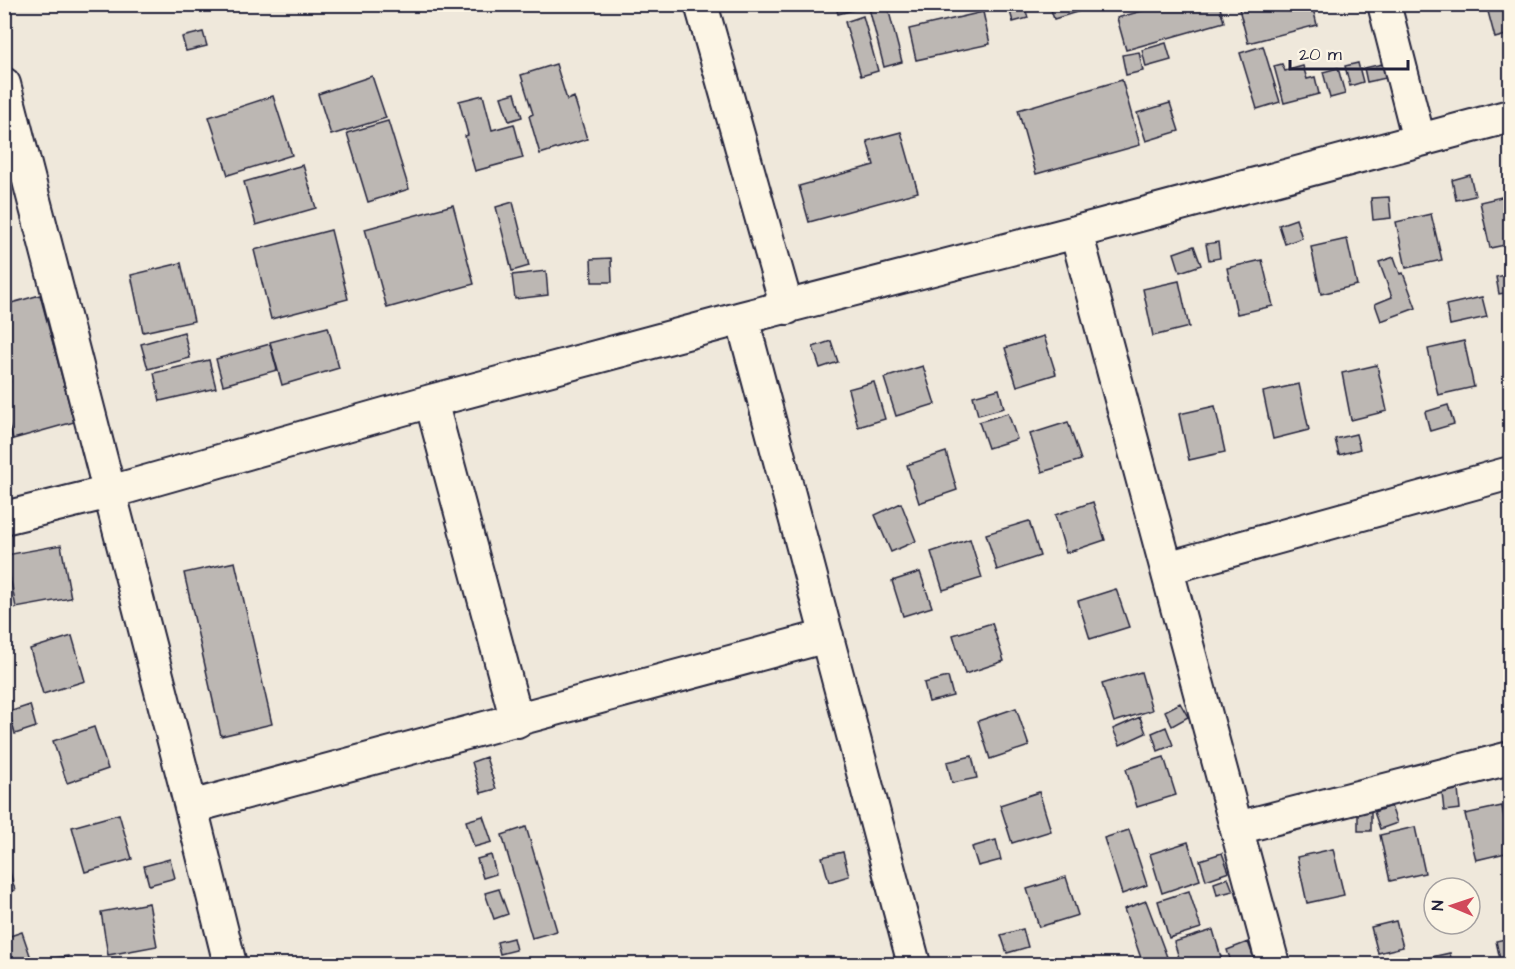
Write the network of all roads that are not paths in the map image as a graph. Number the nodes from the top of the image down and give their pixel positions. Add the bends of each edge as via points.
1 (701, 4) edge
2 (1384, 4) edge
3 (4, 84) edge
4 (1510, 116) edge
5 (1419, 140) junction
6 (1076, 232) junction
7 (787, 308) junction
8 (742, 318) junction
9 (431, 401) junction
10 (1510, 473) edge
11 (110, 492) junction
12 (4, 518) edge
13 (1167, 568) junction
14 (827, 636) junction
15 (517, 721) junction
16 (1510, 758) edge
17 (191, 807) junction
18 (1237, 828) junction
19 (230, 964) edge
20 (914, 964) edge
21 (1273, 964) edge

1 - 7 street
2 - 5 street
3 - 11 street
4 - 5 street
5 - 6 street
6 - 7 street
6 - 13 street
7 - 8 street
8 - 9 street
8 - 14 street
9 - 11 street
9 - 15 street
10 - 13 street
11 - 12 street
11 - 17 street
13 - 18 street
14 - 15 street
14 - 20 street
15 - 17 street
16 - 18 street
17 - 19 street
18 - 21 street

